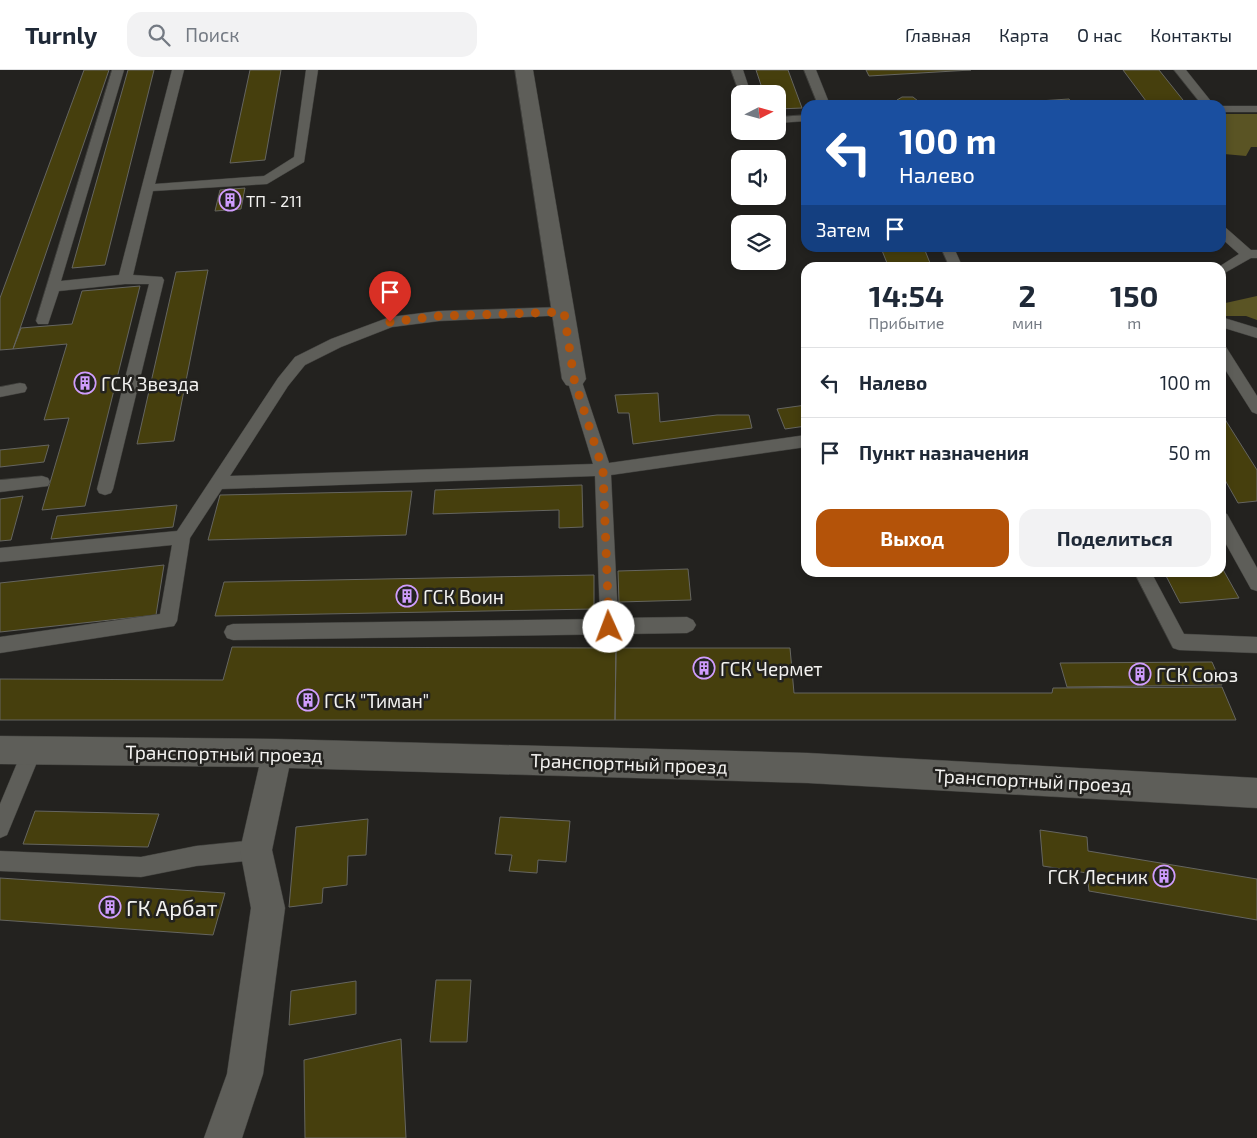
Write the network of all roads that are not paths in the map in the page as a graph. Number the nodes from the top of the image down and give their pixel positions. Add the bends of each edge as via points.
1 (118, 70) edge
2 (178, 70) edge
3 (312, 70) edge
4 (524, 70) edge
5 (737, 70) edge
6 (810, 70) edge
7 (1180, 70) edge
8 (742, 85) edge
9 (822, 100) edge
10 (1204, 100) edge
11 (1226, 109) edge
12 (1257, 109) edge
13 (801, 118) edge
14 (786, 119) edge
15 (148, 188) junction
16 (1226, 235) edge
17 (1253, 254) edge
18 (1226, 268) edge
19 (124, 279) junction
20 (53, 287) junction
21 (564, 312) junction
22 (43, 321) dead end
23 (1226, 324) edge
24 (1257, 333) edge
25 (1226, 359) edge
26 (574, 379) joint
27 (20, 388) dead end
28 (0, 392) edge
29 (1257, 408) edge
30 (801, 442) edge
31 (603, 470) junction
32 (42, 482) dead end
33 (217, 483) junction
34 (0, 486) edge
35 (105, 489) dead end
36 (1226, 528) edge
37 (182, 537) junction
38 (0, 556) edge
39 (1145, 577) edge
40 (1257, 584) edge
41 (687, 625) dead end
42 (609, 627) junction
43 (233, 632) dead end
44 (0, 645) edge
45 (1257, 645) edge
46 (0, 750) edge
47 (32, 750) junction
48 (277, 753) junction
49 (1257, 793) edge
50 (0, 828) edge
51 (256, 850) junction
52 (0, 861) edge
53 (223, 1138) edge

1 - 20 lane
2 - 15 lane
3 - 15 lane via 300,159 267,180
4 - 21 street
5 - 8 lane
6 - 9 lane
7 - 10 lane
11 - 12 lane
13 - 14 lane
15 - 19 lane
16 - 17 lane
17 - 18 lane
19 - 20 lane
19 - 35 lane via 157,280
20 - 22 lane
21 - 26 street
21 - 33 lane via 439,316 390,322 336,343 300,361
23 - 24 lane
25 - 29 lane
26 - 31 lane
27 - 28 lane
30 - 31 lane
31 - 33 lane
31 - 42 lane
32 - 34 lane
33 - 37 lane
36 - 40 lane
37 - 38 lane
37 - 44 lane via 168,620
39 - 45 lane via 1180,642
41 - 42 lane
42 - 43 lane
46 - 47 street, Транспортный проезд
47 - 48 street, Транспортный проезд
47 - 50 lane
48 - 49 street, Транспортный проезд via 808,768
48 - 51 street
51 - 52 lane via 196,856 141,867
51 - 53 street via 268,908 245,1074

